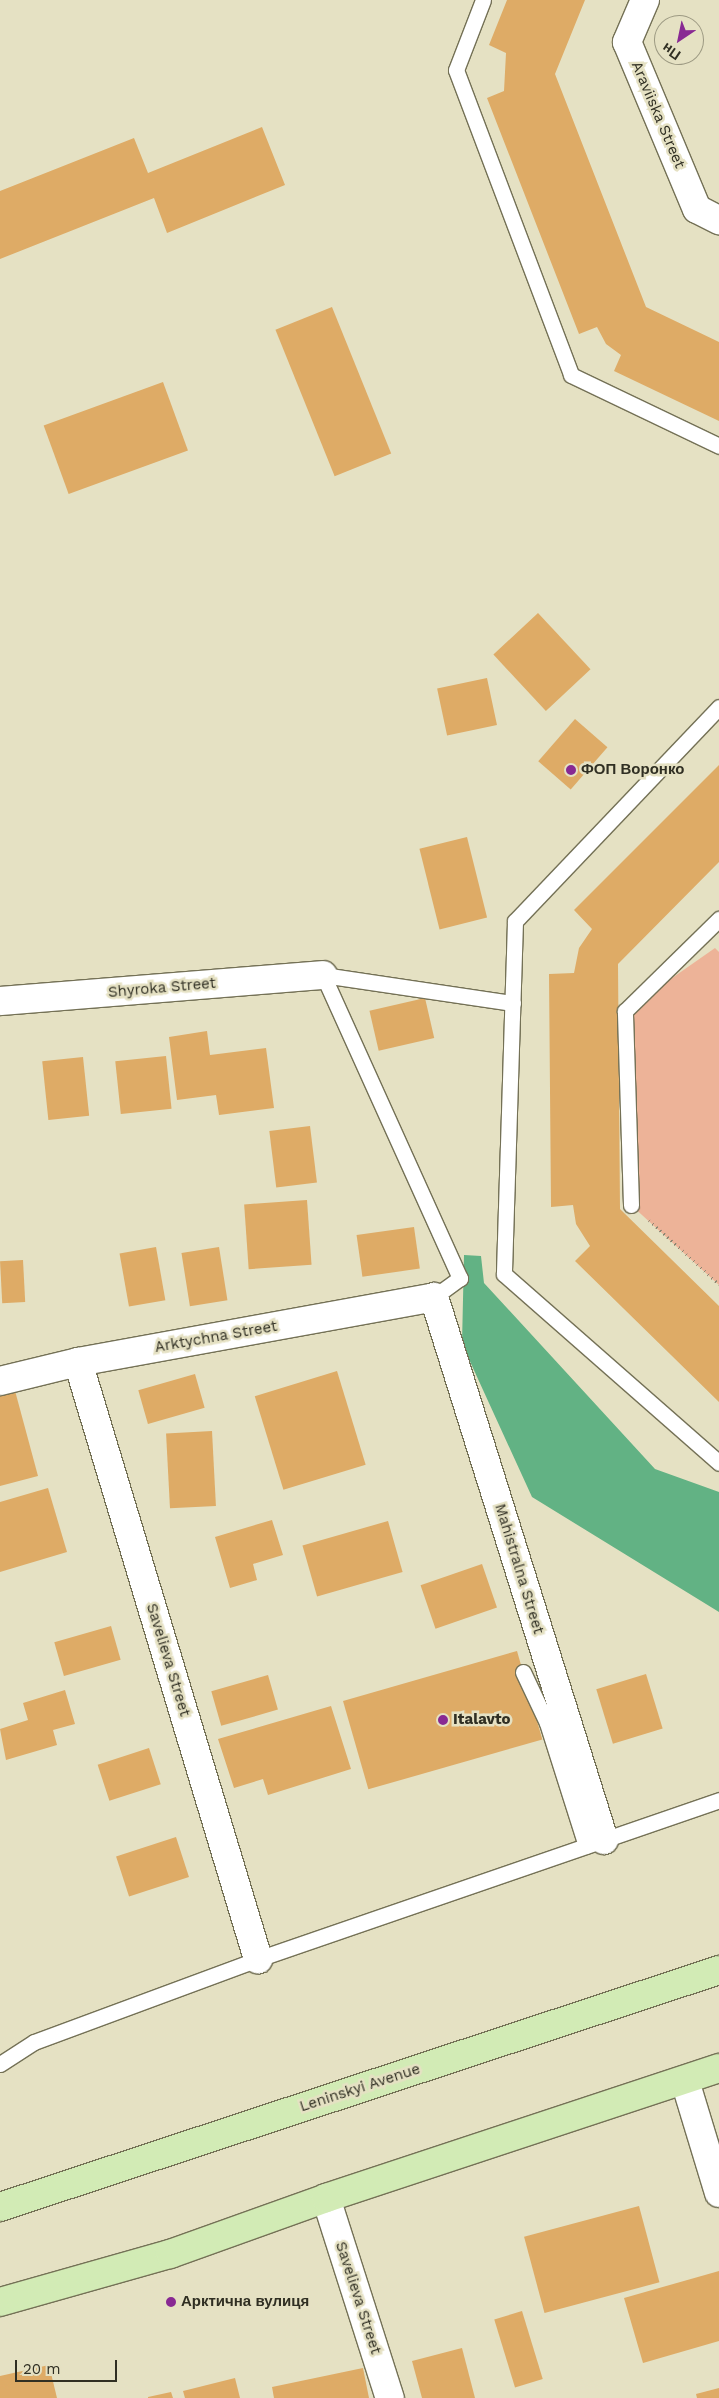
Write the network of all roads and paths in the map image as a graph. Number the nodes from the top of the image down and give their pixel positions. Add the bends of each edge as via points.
1 (484, 0) edge
2 (645, 0) edge
3 (719, 220) edge
4 (719, 446) edge
5 (718, 710) edge
6 (719, 919) edge
7 (323, 974) junction
8 (0, 1001) edge
9 (513, 1003) junction
10 (631, 1205) dead end
11 (648, 1219) dead end
12 (719, 1284) edge
13 (434, 1298) junction
14 (78, 1362) junction
15 (0, 1381) edge
16 (719, 1463) edge
17 (523, 1672) dead end
18 (719, 1800) edge
19 (595, 1843) junction
20 (258, 1959) junction
21 (719, 1970) edge
22 (0, 2064) edge
23 (719, 2068) edge
24 (684, 2081) junction
25 (719, 2193) edge
26 (326, 2198) junction
27 (0, 2207) edge
28 (0, 2302) edge
29 (390, 2398) edge

1 - 4 lane via 456,70 571,375
2 - 3 street, Araviiska Street via 627,42 697,209
5 - 9 lane via 515,921
6 - 10 lane via 625,1011
7 - 8 street, Shyroka Street
7 - 9 lane
7 - 13 lane via 460,1278
9 - 16 lane via 504,1274
11 - 12 path
13 - 14 street, Arktychna Street
13 - 19 street, Mahistralna Street
14 - 15 street, Arktychna Street
14 - 20 street, Savelieva Street
17 - 19 lane
18 - 19 lane
19 - 20 lane
20 - 22 lane via 34,2042
21 - 27 main road, Leninskyi Avenue
23 - 24 main road
24 - 25 street
24 - 26 main road
26 - 28 main road via 170,2254
26 - 29 street, Savelieva Street

